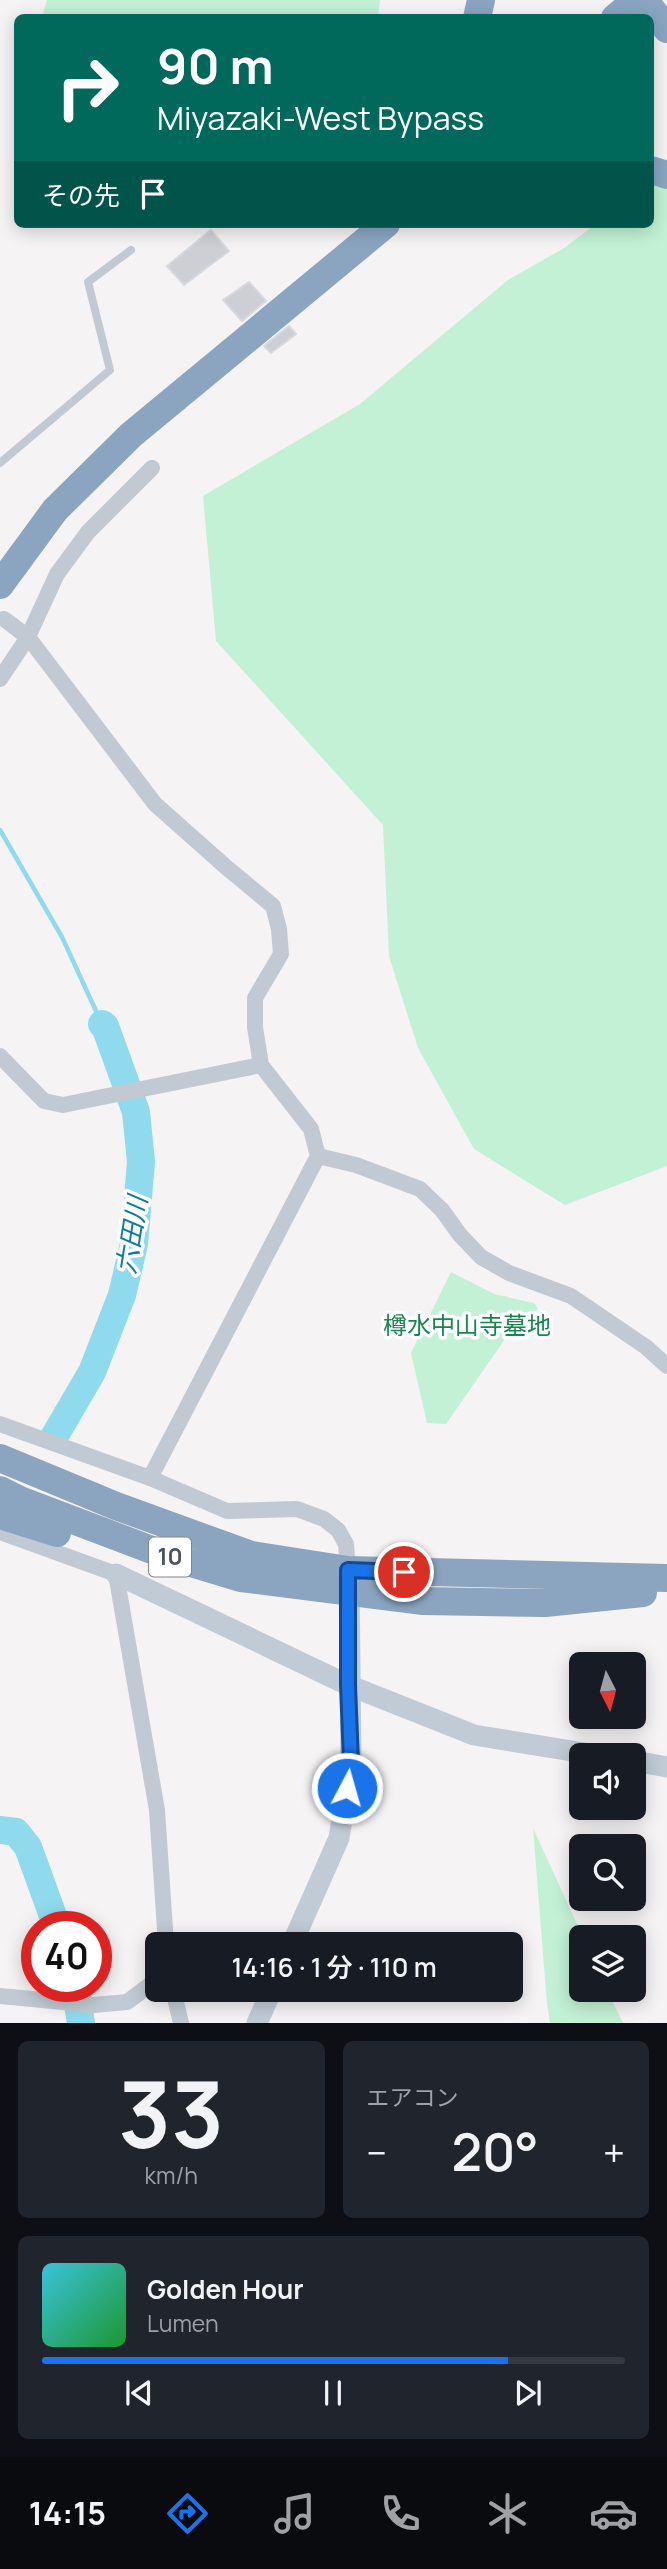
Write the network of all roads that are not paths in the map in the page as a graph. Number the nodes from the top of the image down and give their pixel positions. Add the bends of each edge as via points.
1 (644, 0) edge
2 (664, 0) edge
3 (628, 12) edge
4 (667, 29) edge
5 (358, 228) edge
6 (381, 228) edge
7 (131, 250) dead end
8 (0, 463) edge
9 (152, 468) dead end
10 (0, 552) edge
11 (0, 585) edge
12 (4, 619) dead end
13 (27, 637) junction
14 (0, 679) edge
15 (0, 1056) edge
16 (261, 1065) junction
17 (318, 1156) junction
18 (667, 1366) edge
19 (0, 1424) edge
20 (0, 1458) edge
21 (150, 1478) junction
22 (0, 1490) edge
23 (0, 1515) edge
24 (0, 1532) edge
25 (165, 1555) junction
26 (116, 1574) junction
27 (667, 1578) edge
28 (349, 1581) junction
29 (667, 1590) edge
30 (348, 1685) junction
31 (569, 1750) edge
32 (646, 1763) edge
33 (667, 1767) edge
34 (165, 1932) edge
35 (297, 1932) edge
36 (145, 1989) edge
37 (0, 1996) edge
38 (176, 2002) edge
39 (267, 2002) edge
40 (181, 2023) edge
41 (257, 2023) edge

1 - 4 highway
2 - 3 highway
5 - 10 highway via 132,413 38,506
6 - 11 highway via 131,435 55,510
7 - 8 lane via 88,282 110,370
9 - 13 street via 80,542 57,574
12 - 13 street
13 - 14 street
13 - 16 street via 155,804 273,906 281,954 255,998
15 - 16 street via 44,1101 63,1105
16 - 17 street via 311,1129
17 - 18 street via 420,1189 481,1257 509,1273 571,1296
17 - 21 street
19 - 21 street
20 - 28 highway, 10 via 251,1555
21 - 28 street via 227,1511 297,1509 324,1519 346,1544
22 - 25 highway, 10
23 - 25 highway via 109,1550
24 - 26 street
25 - 28 highway, 10 via 241,1578
26 - 30 street
26 - 34 street via 157,1810
27 - 28 highway, 10
28 - 29 highway, 10 via 423,1601 545,1603
28 - 30 street
30 - 31 street via 474,1734
30 - 35 street via 351,1762 339,1839
32 - 33 street
36 - 37 street via 127,2002 94,2005
38 - 40 street
39 - 41 street

